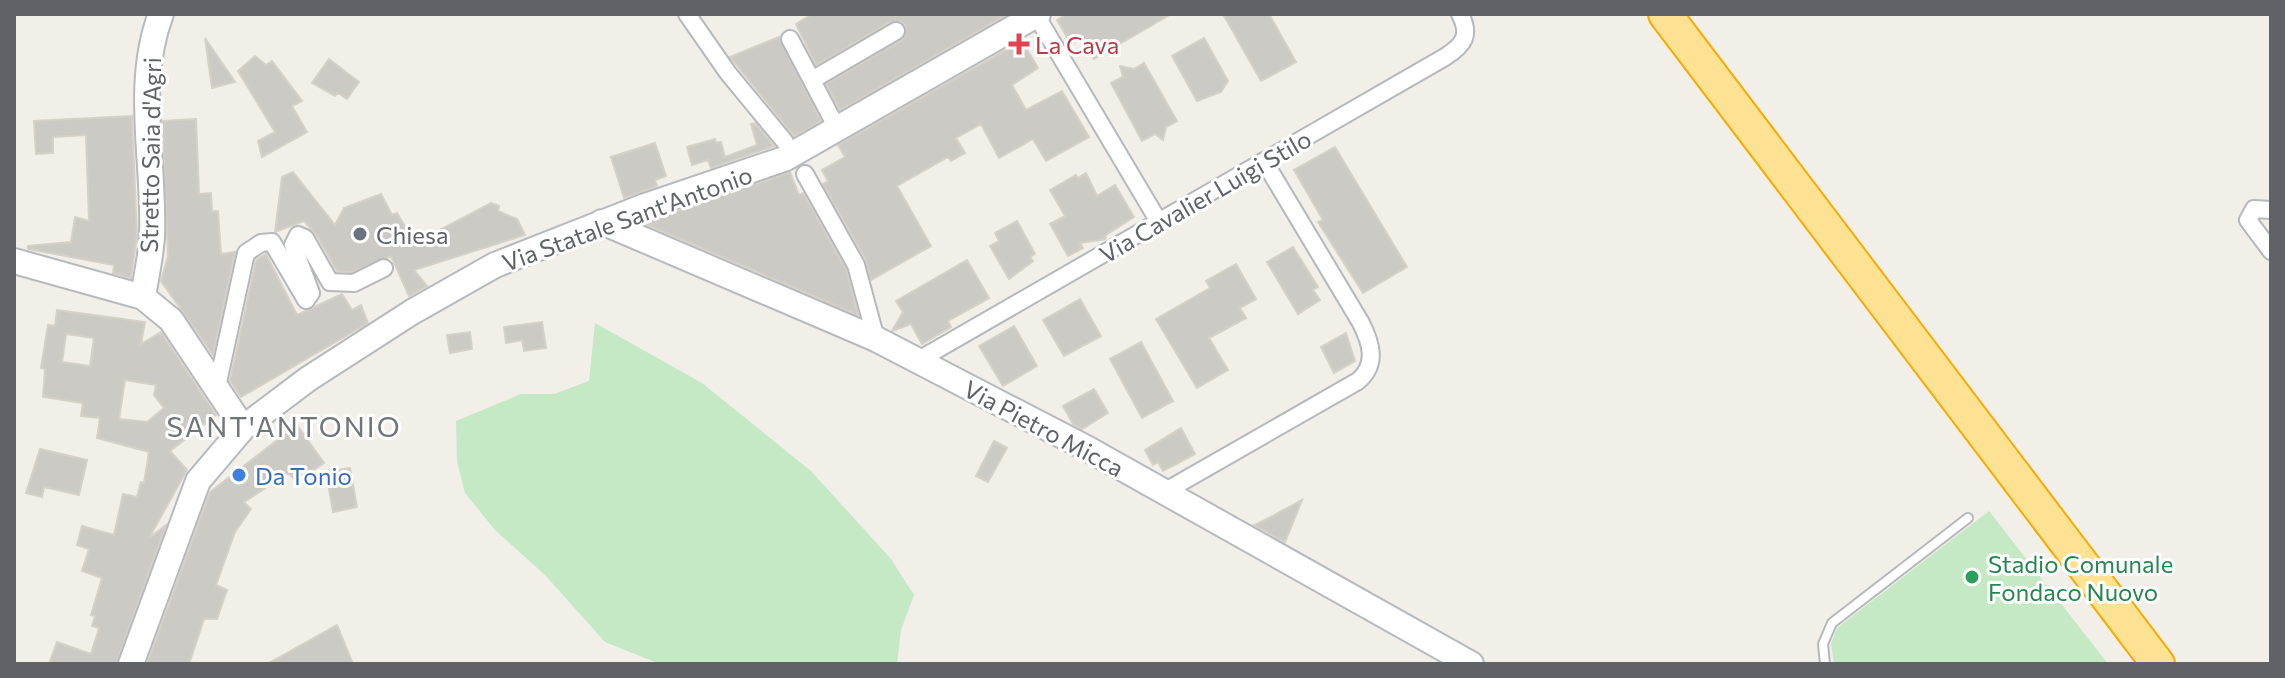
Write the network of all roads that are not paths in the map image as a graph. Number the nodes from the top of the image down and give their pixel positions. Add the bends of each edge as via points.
1 (161, 14) edge
2 (687, 14) edge
3 (1460, 14) edge
4 (1665, 14) edge
5 (1037, 15) edge
6 (896, 31) dead end
7 (790, 39) dead end
8 (812, 80) junction
9 (838, 130) junction
10 (794, 157) junction
11 (1264, 161) junction
12 (2271, 210) edge
13 (602, 222) junction
14 (1159, 222) junction
15 (2271, 251) edge
16 (14, 261) edge
17 (384, 268) dead end
18 (143, 297) junction
19 (876, 339) junction
20 (917, 361) junction
21 (217, 387) junction
22 (243, 428) junction
23 (1164, 492) junction
24 (1968, 518) dead end
25 (131, 664) edge
26 (1471, 664) edge
27 (1825, 664) edge
28 (2158, 664) edge

1 - 18 street, Stretto Saia d'Agri via 150,56 152,238
2 - 10 street
3 - 11 street, Via Cavalier Luigi Stilo via 1466,35 1457,49
4 - 28 highway
5 - 9 street, Via Statale Sant'Antonio
5 - 14 street
6 - 8 street
7 - 8 street
8 - 9 street
9 - 10 street, Via Statale Sant'Antonio
10 - 13 street, Via Statale Sant'Antonio
10 - 19 street via 856,265
11 - 14 street, Via Cavalier Luigi Stilo
11 - 23 street via 1361,323 1371,362 1358,381
12 - 15 street via 2254,209 2248,220
13 - 19 street, Via Pietro Micca
13 - 22 street, Via Statale Sant'Antonio via 495,265 412,312
14 - 20 street, Via Cavalier Luigi Stilo
16 - 18 street
17 - 21 street via 354,283 330,282 305,238 298,235 293,241 311,293 306,300 272,242 246,253
18 - 21 street via 171,320
19 - 20 street, Via Pietro Micca
20 - 23 street, Via Pietro Micca
21 - 22 street
22 - 25 street, Via Statale Sant'Antonio via 198,481
23 - 26 street, Via Pietro Micca
24 - 27 lane via 1832,623 1823,644

